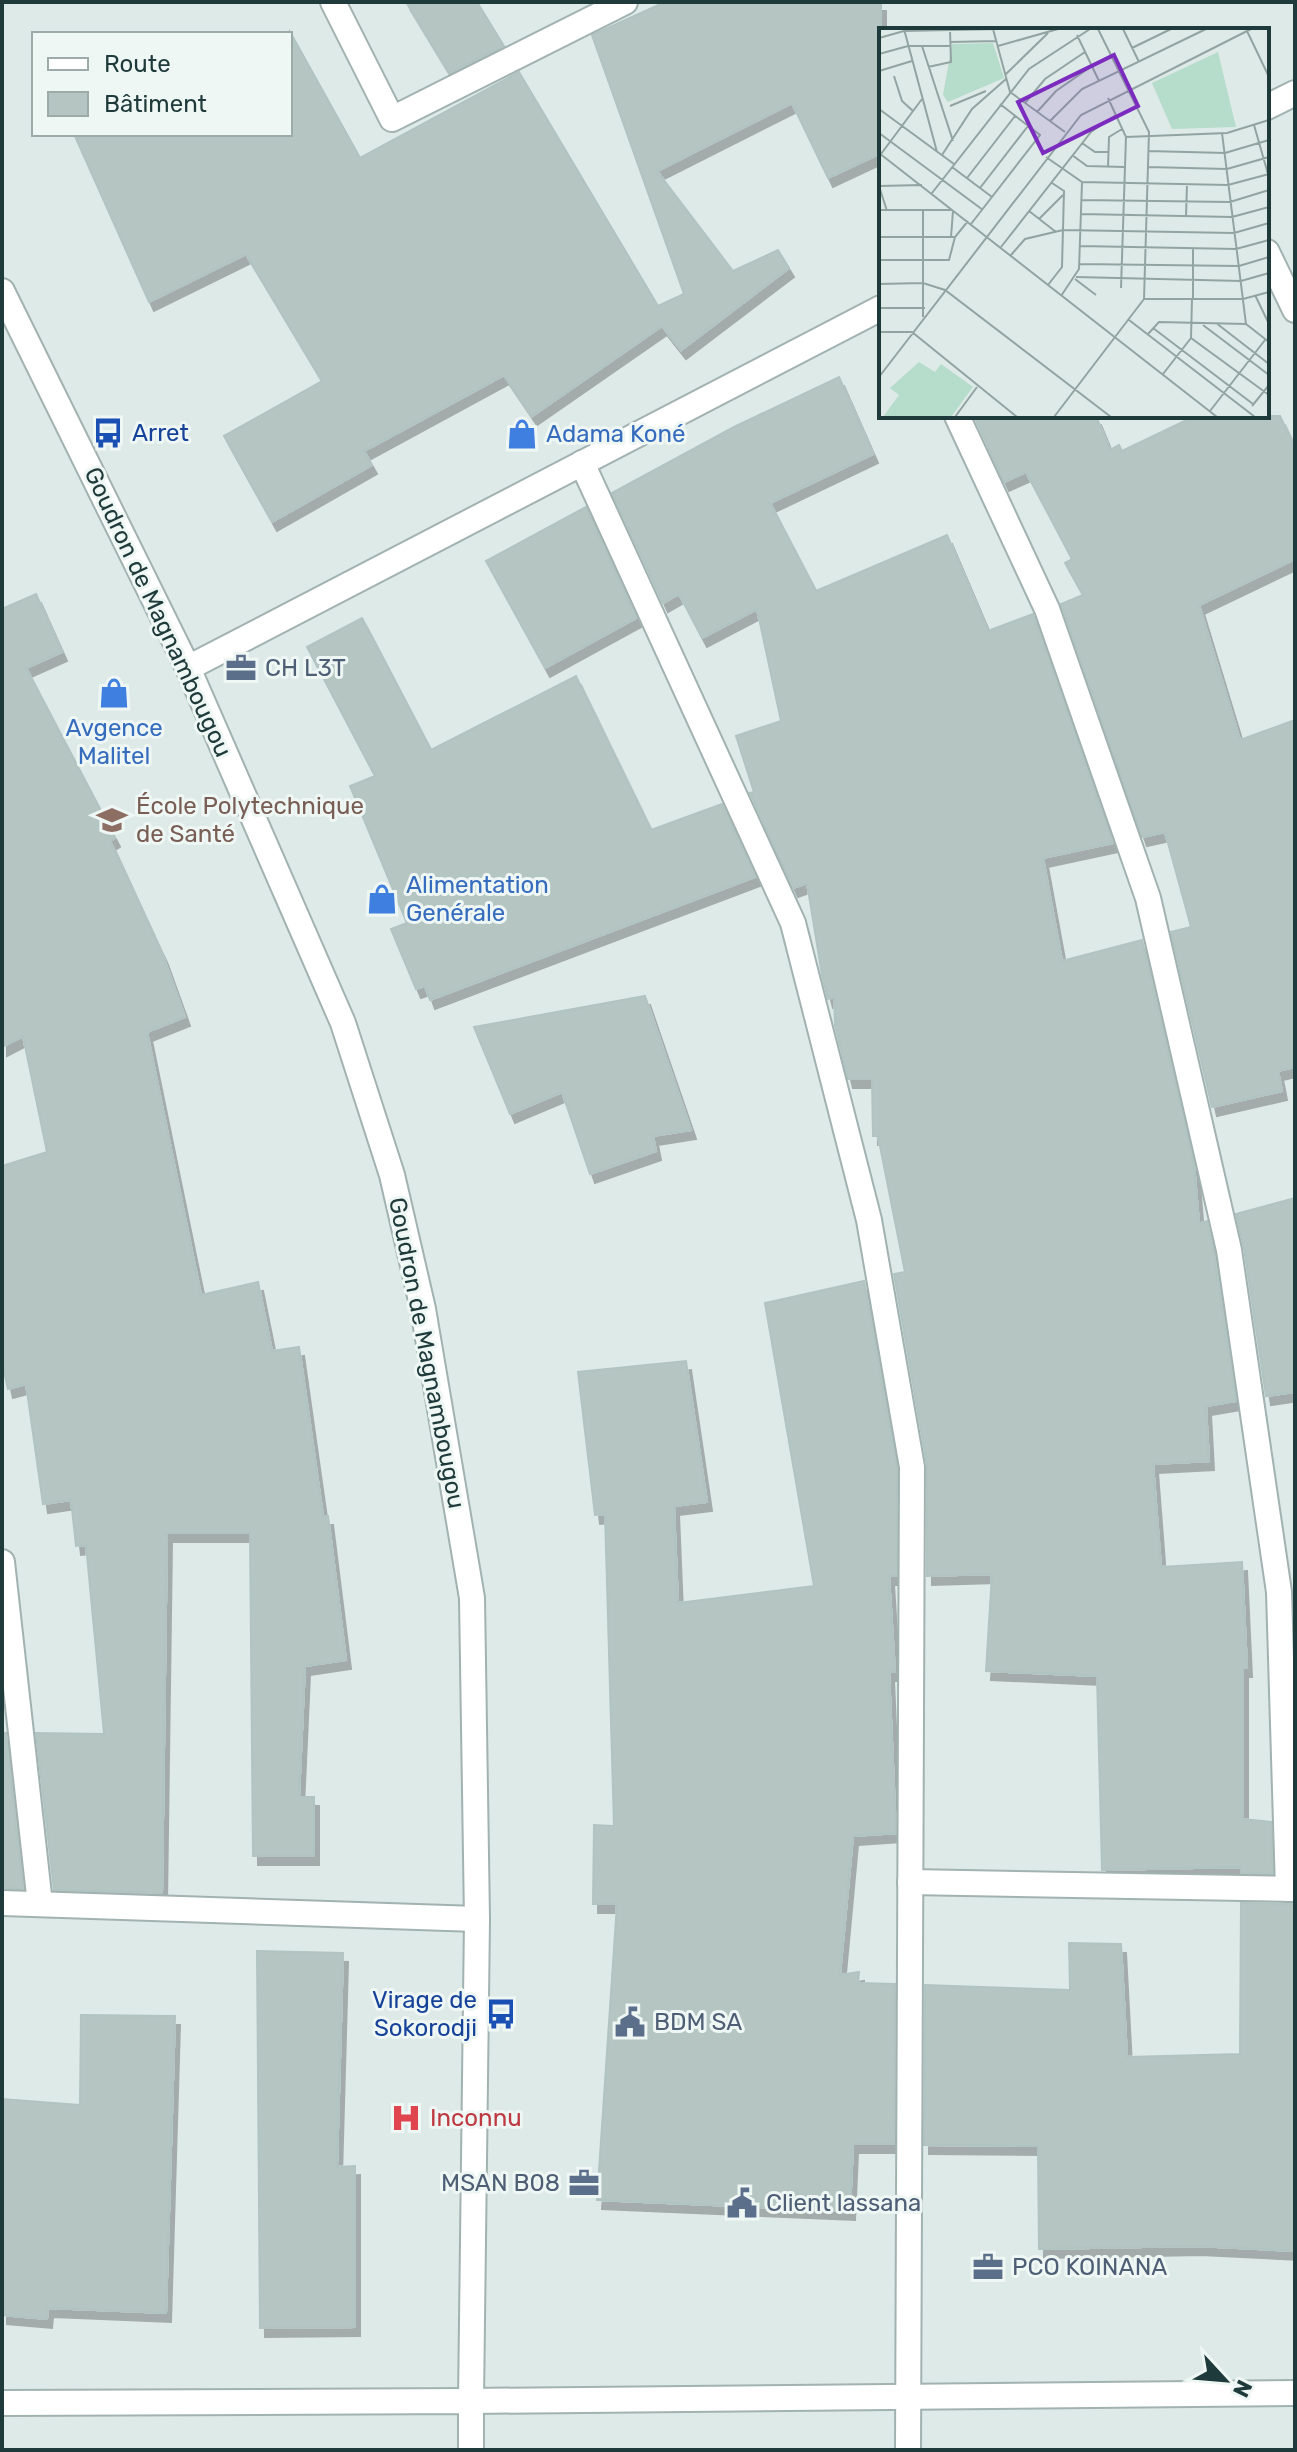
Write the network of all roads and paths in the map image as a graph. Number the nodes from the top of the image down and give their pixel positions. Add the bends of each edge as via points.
1 (333, 2) edge
2 (625, 2) edge
3 (1295, 93) edge
4 (1269, 106) edge
5 (1269, 256) edge
6 (2, 291) edge
7 (879, 309) edge
8 (1295, 310) edge
9 (958, 418) edge
10 (582, 463) junction
11 (188, 668) junction
12 (2, 1562) edge
13 (910, 1882) junction
14 (1292, 1889) edge
15 (2, 1903) edge
16 (40, 1904) junction
17 (477, 1919) junction
18 (1295, 2393) edge
19 (908, 2396) junction
20 (471, 2401) junction
21 (2, 2403) edge
22 (471, 2450) edge
23 (908, 2450) edge

1 - 2 street via 392,119
3 - 4 street
5 - 8 street
6 - 11 street, Goudron de Magnambougou
7 - 10 street
9 - 14 street via 1047,609 1148,898 1229,1250 1279,1592
10 - 11 street
10 - 13 street via 793,923 869,1220 912,1467
11 - 17 street, Goudron de Magnambougou via 343,1023 399,1205 423,1309 472,1598
12 - 16 street
13 - 14 street
13 - 19 street
15 - 16 street
16 - 17 street
17 - 20 street, Goudron de Magnambougou
18 - 19 street
19 - 20 street
19 - 23 street
20 - 21 street
20 - 22 street, Goudron de Magnambougou

